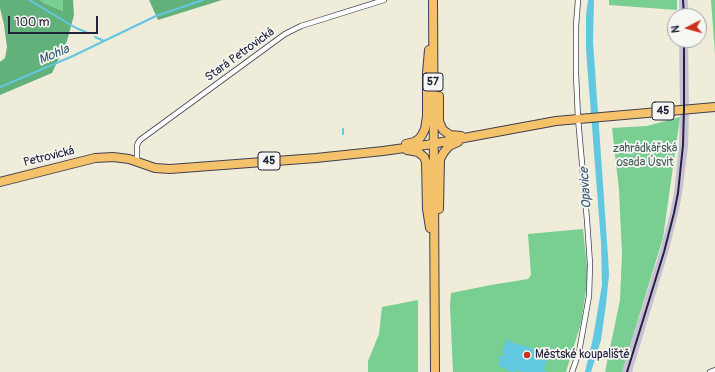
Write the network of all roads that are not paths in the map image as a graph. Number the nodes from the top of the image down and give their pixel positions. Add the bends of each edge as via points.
1 (384, 0) edge
2 (433, 0) edge
3 (578, 0) edge
4 (433, 20) junction
5 (715, 107) edge
6 (580, 118) junction
7 (484, 134) junction
8 (434, 144) junction
9 (383, 151) junction
10 (137, 162) junction
11 (0, 182) edge
12 (434, 254) junction
13 (715, 370) edge
14 (435, 372) edge
15 (572, 372) edge
16 (710, 372) edge

1 - 10 street, Stará Petrovická via 301,26 285,34 140,140 137,146
2 - 4 main road, 57
3 - 6 street via 576,74
4 - 7 main road via 441,126 454,136
4 - 8 main road, 57
4 - 9 main road via 427,66 426,129 414,142
5 - 6 main road, 45
6 - 7 main road, 45
6 - 15 street via 590,264 589,296 579,352
7 - 8 main road, 45
7 - 12 main road via 453,144 442,156
8 - 9 main road, 45
8 - 12 main road, 57
9 - 10 main road, 45 via 170,169 155,168
9 - 12 main road via 413,151 421,154 425,160 427,209
10 - 11 main road, Petrovická / 45 via 121,158 95,158
12 - 14 main road, 57
13 - 16 street

